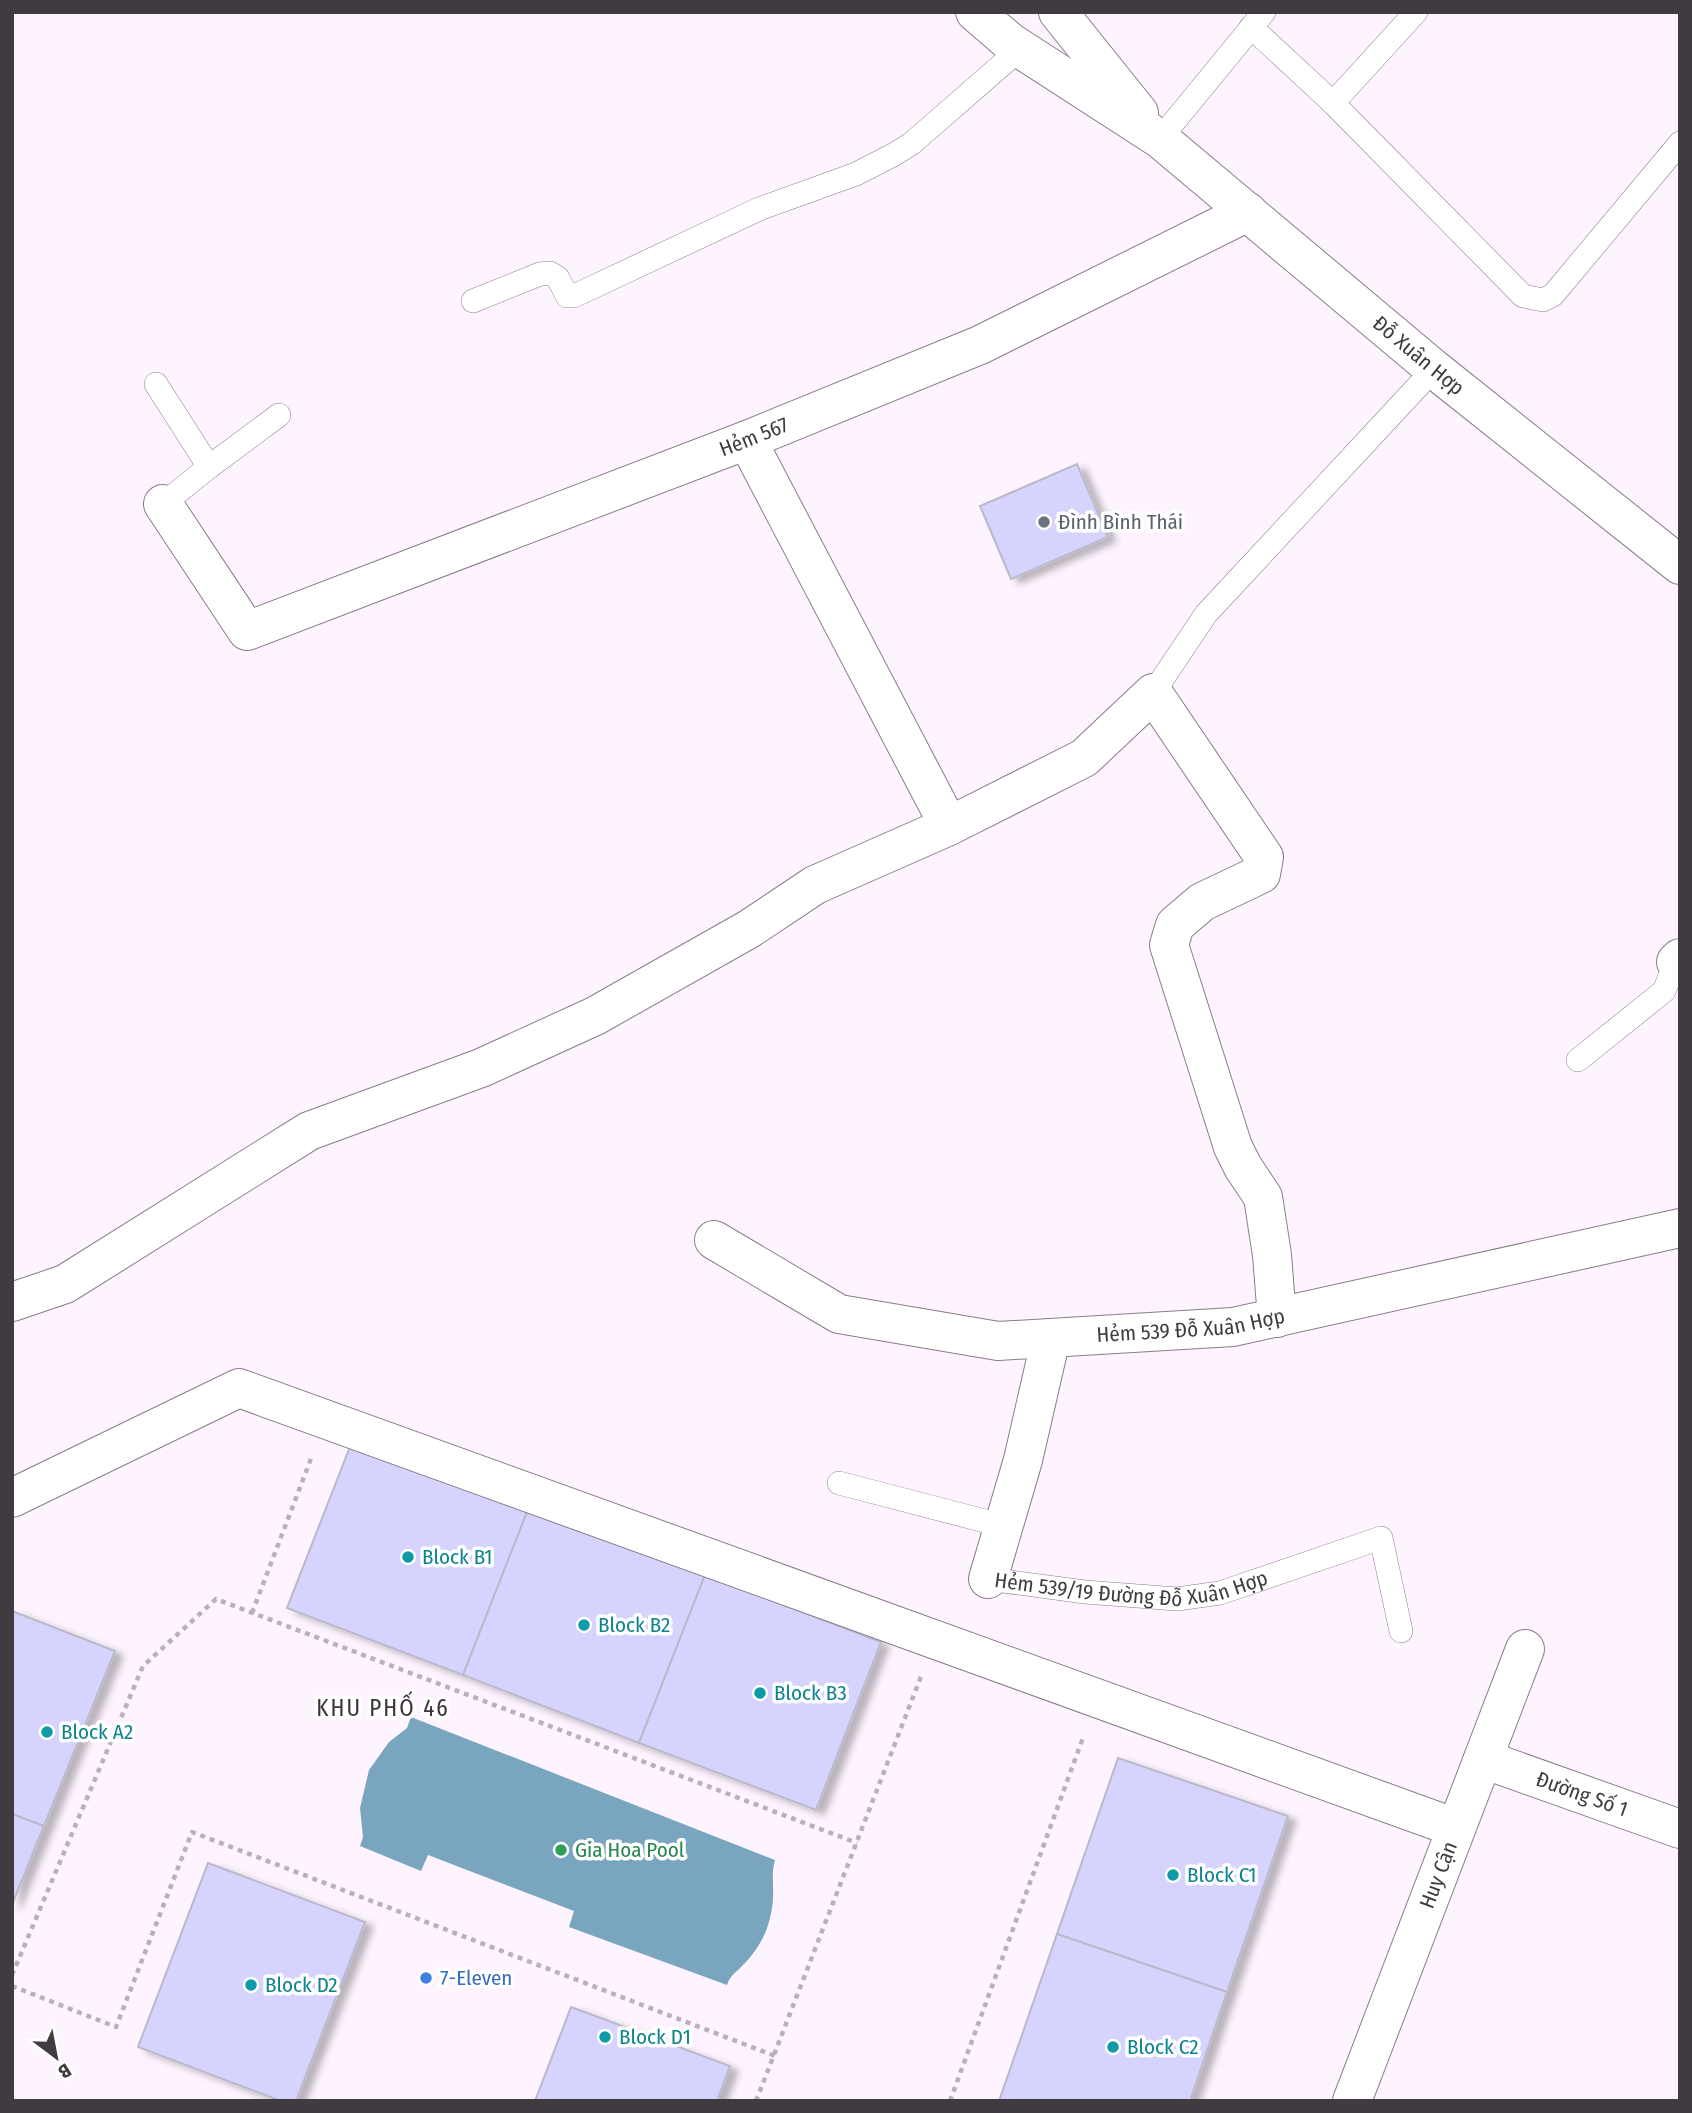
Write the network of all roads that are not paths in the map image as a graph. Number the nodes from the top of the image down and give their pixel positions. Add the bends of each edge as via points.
1 (975, 12) edge
2 (1058, 12) edge
3 (1416, 12) edge
4 (1258, 20) edge
5 (1020, 49) junction
6 (1333, 103) junction
7 (1160, 139) junction
8 (1680, 143) edge
9 (1248, 212) junction
10 (473, 301) dead end
11 (1434, 369) junction
12 (156, 384) dead end
13 (279, 415) dead end
14 (747, 440) junction
15 (209, 467) junction
16 (163, 504) joint
17 (1680, 565) edge
18 (1153, 693) junction
19 (949, 826) junction
20 (1678, 960) edge
21 (1578, 1060) dead end
22 (1680, 1228) edge
23 (714, 1240) dead end
24 (12, 1303) edge
25 (1277, 1318) junction
26 (1051, 1338) junction
27 (839, 1483) dead end
28 (12, 1498) edge
29 (1004, 1526) junction
30 (988, 1579) joint
31 (1401, 1631) dead end
32 (1525, 1649) dead end
33 (1483, 1759) junction
34 (1456, 1828) junction
35 (1680, 1829) edge
36 (1352, 2101) edge

1 - 5 street, Đỗ Xuân Hợp
2 - 7 street, Đỗ Xuân Hợp
3 - 6 lane
4 - 6 lane
4 - 7 lane
5 - 7 street, Đỗ Xuân Hợp
5 - 10 lane via 911,144 856,174 759,209 574,296 567,296 550,273
6 - 8 lane via 1524,296 1543,300 1553,295
7 - 9 street, Đỗ Xuân Hợp
9 - 11 street, Đỗ Xuân Hợp
9 - 14 street, Hẻm 567 via 980,345
11 - 17 street, Đỗ Xuân Hợp
11 - 18 lane via 1206,614
12 - 15 lane
13 - 15 lane
14 - 16 street, Hẻm 567 via 247,631
14 - 19 street
15 - 16 lane
18 - 19 street via 1084,758
18 - 25 street via 1264,857 1261,874 1202,902 1175,925 1170,945 1233,1147 1263,1197
19 - 24 street via 815,885 749,929 595,1016 481,1069 309,1131 65,1284
20 - 21 lane via 1664,991
22 - 25 street, Hẻm 539 Đỗ Xuân Hợp
23 - 26 street, Hẻm 539 Đỗ Xuân Hợp via 839,1314 998,1341
25 - 26 street, Hẻm 539 Đỗ Xuân Hợp via 1233,1327
26 - 29 street, Hẻm 539/19 Đường Đỗ Xuân Hợp
27 - 29 lane
28 - 34 street via 239,1388
29 - 30 street, Hẻm 539/19 Đường Đỗ Xuân Hợp
30 - 31 lane, Hẻm 539/19 Đường Đỗ Xuân Hợp via 1177,1599 1220,1593 1381,1538
32 - 33 street, Huy Cận
33 - 34 street, Huy Cận
33 - 35 street, Đường Số 1
34 - 36 street, Huy Cận

